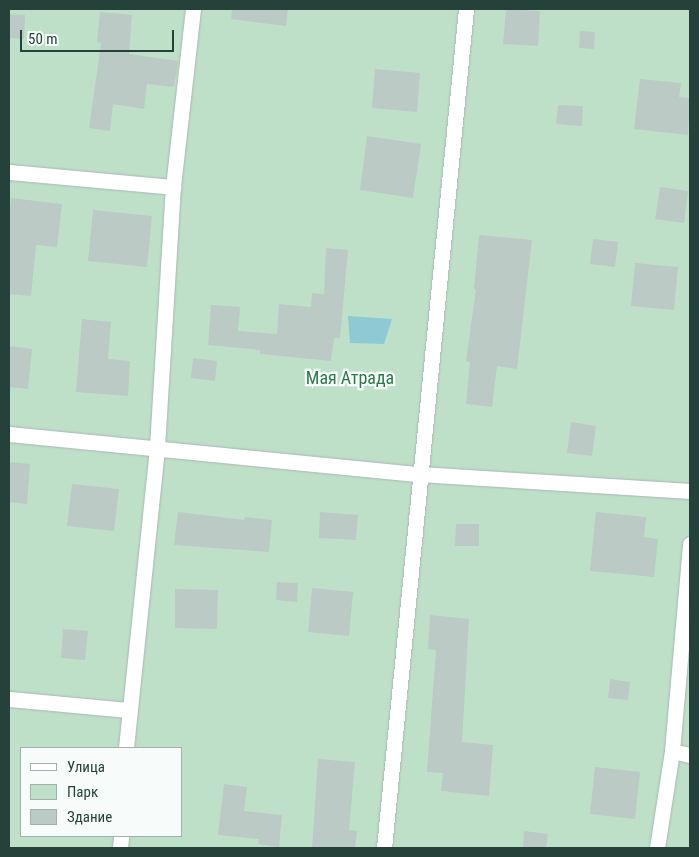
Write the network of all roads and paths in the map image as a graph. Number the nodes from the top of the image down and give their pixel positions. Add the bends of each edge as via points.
1 (193, 9) edge
2 (466, 9) edge
3 (9, 172) edge
4 (173, 188) junction
5 (9, 434) edge
6 (157, 447) junction
7 (419, 474) junction
8 (690, 491) edge
9 (690, 544) edge
10 (9, 699) edge
11 (128, 710) junction
12 (126, 747) edge
13 (672, 751) junction
14 (690, 755) edge
15 (384, 848) edge
16 (658, 848) edge

1 - 4 street
2 - 7 street
3 - 4 street
4 - 6 street
5 - 6 street
6 - 7 street
6 - 11 street
7 - 8 street
7 - 15 street
9 - 13 street
10 - 11 street
11 - 12 street
13 - 14 street
13 - 16 street

